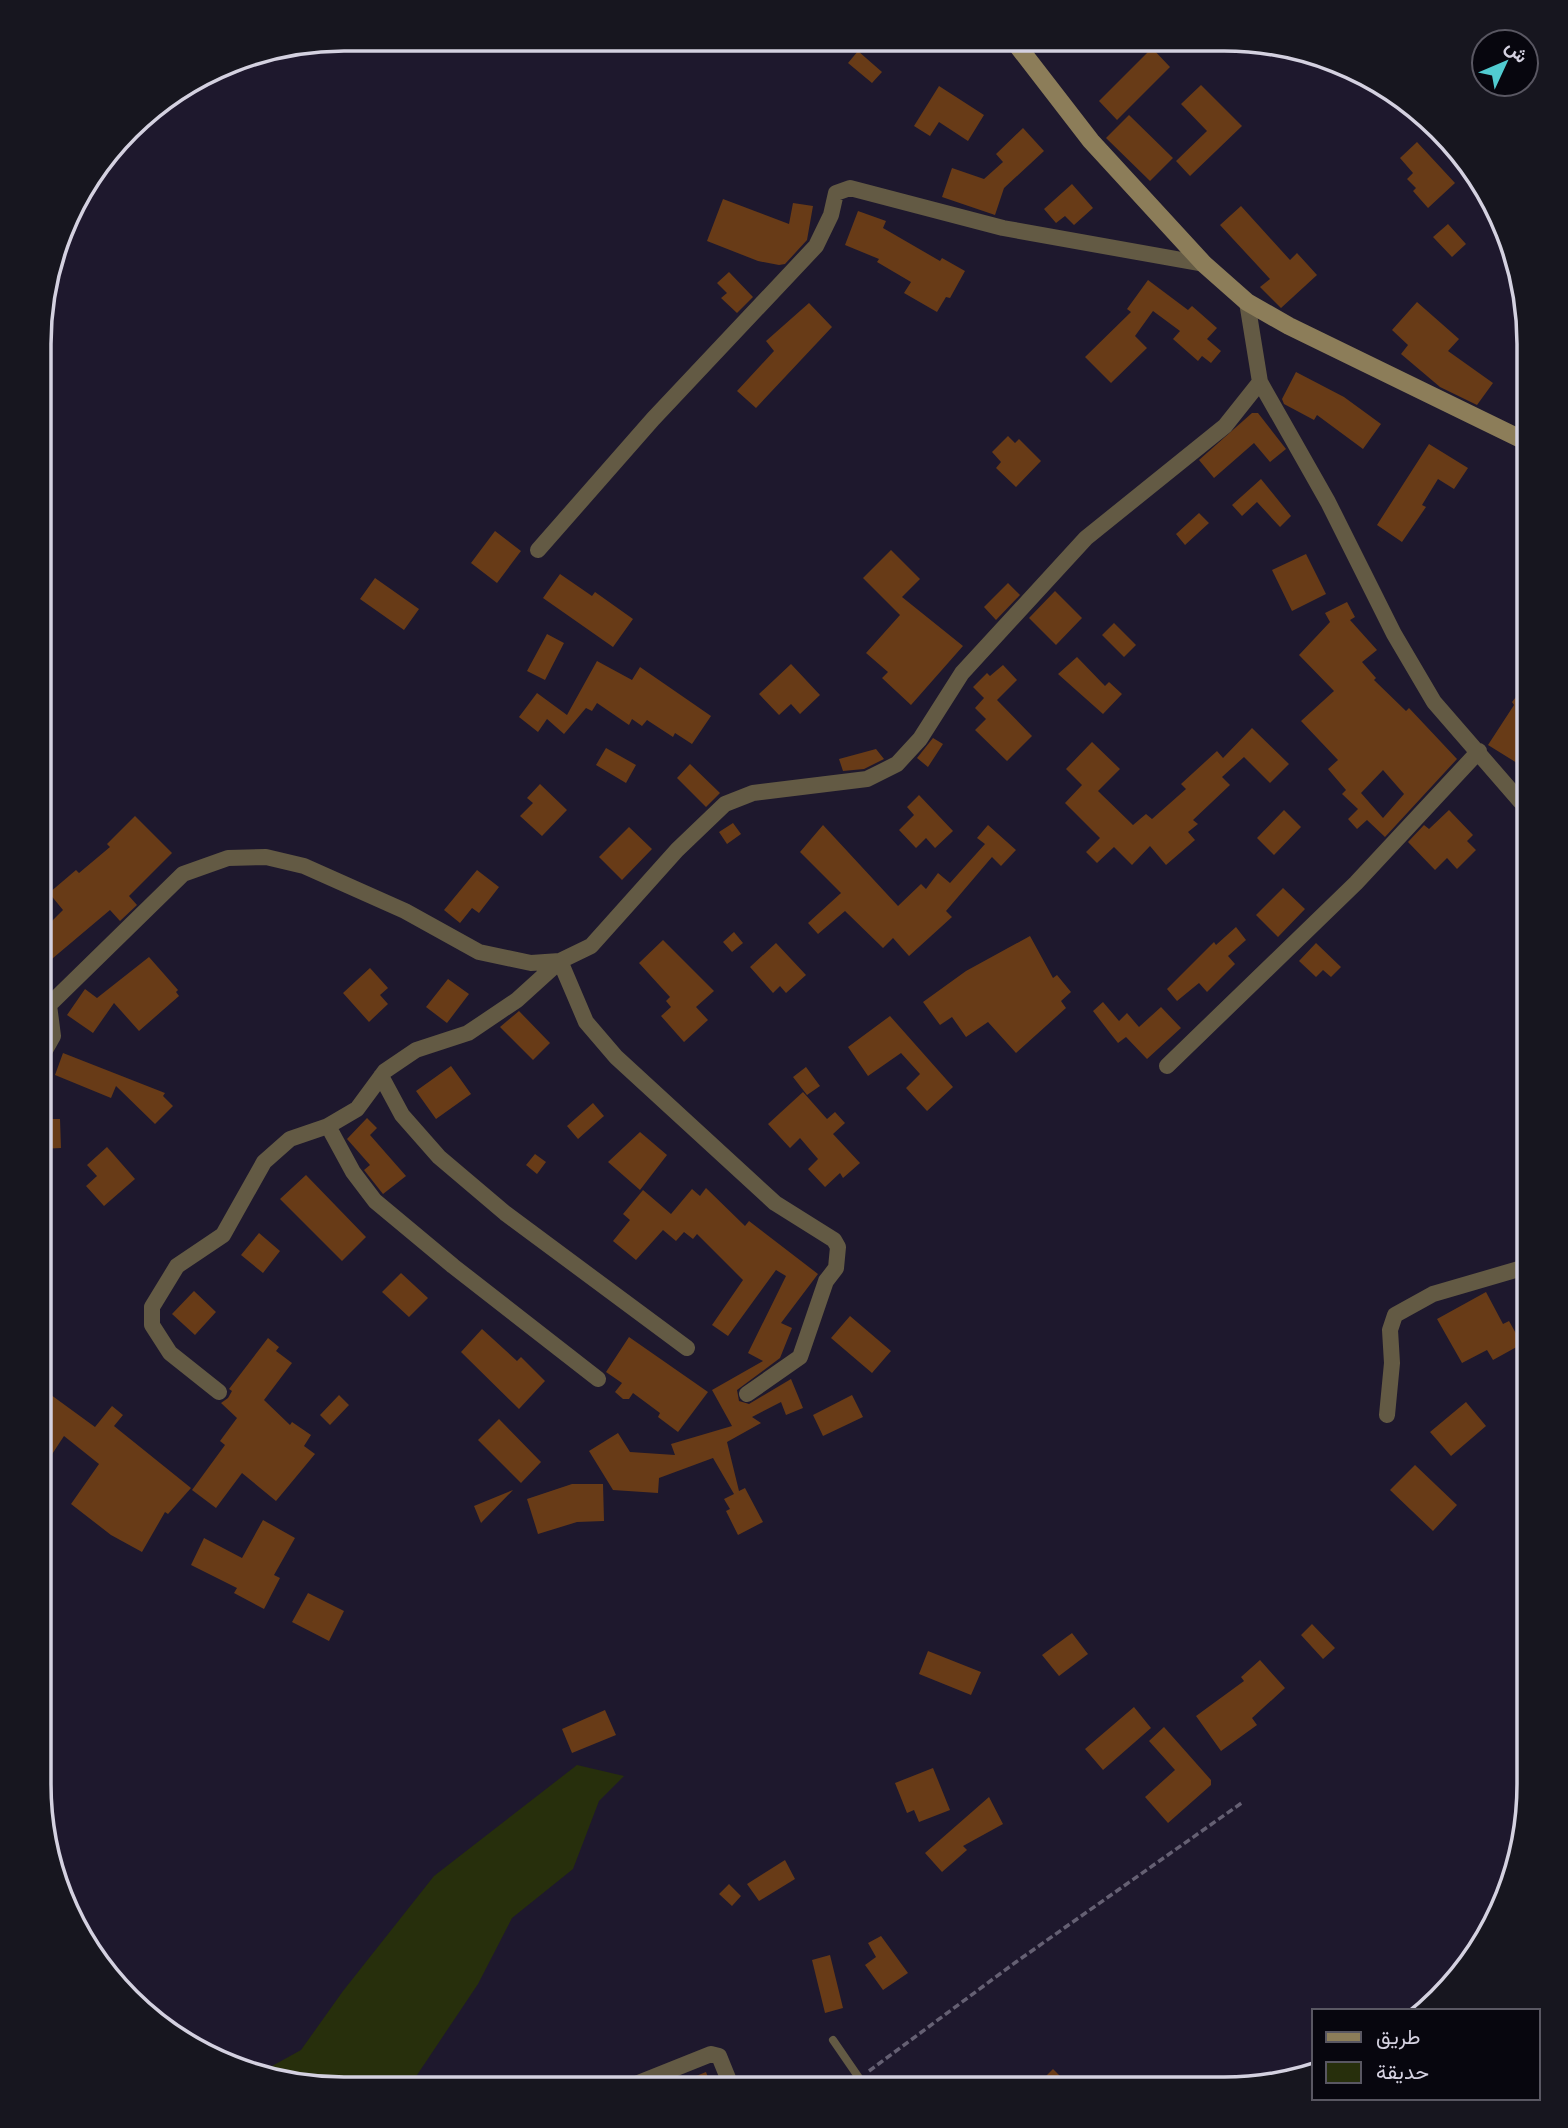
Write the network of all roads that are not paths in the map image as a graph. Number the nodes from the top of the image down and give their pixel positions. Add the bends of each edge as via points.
1 (1021, 51) edge
2 (1204, 264) junction
3 (1247, 302) junction
4 (1260, 382) junction
5 (1517, 437) edge
6 (538, 550) dead end
7 (1479, 751) junction
8 (1517, 798) edge
9 (560, 961) junction
10 (51, 1003) edge
11 (51, 1020) edge
12 (51, 1040) edge
13 (1167, 1066) dead end
14 (381, 1076) junction
15 (328, 1126) junction
16 (1517, 1270) edge
17 (687, 1348) dead end
18 (598, 1379) dead end
19 (219, 1392) dead end
20 (747, 1395) dead end
21 (1387, 1415) dead end
22 (833, 2040) dead end
23 (654, 2077) edge
24 (728, 2077) edge
25 (858, 2077) edge

1 - 2 main road via 1091,141
2 - 3 main road
2 - 6 street via 1003,228 850,188 836,193 816,246 653,419
3 - 4 street
3 - 5 main road
4 - 7 street via 1434,702
4 - 9 street via 1225,426 1086,538 962,673 920,740 897,764 867,779 753,793 725,804 591,946
7 - 8 street
7 - 13 street via 1356,883
9 - 10 street via 531,963 479,952 405,911 304,866 267,857 228,858 183,874
9 - 14 street via 517,1000 468,1032 416,1050
9 - 20 street via 586,1021 616,1057 775,1203 838,1247 836,1268 825,1281 800,1357
11 - 12 street
14 - 15 street via 356,1109
14 - 17 street via 402,1115 439,1157 505,1213
15 - 18 street via 353,1172 375,1200
15 - 19 street via 290,1139 264,1162 223,1235 177,1266 152,1307 152,1325 170,1353
16 - 21 street via 1433,1294 1395,1315 1390,1330 1392,1375
22 - 25 lane
23 - 24 street via 711,2054 719,2056

